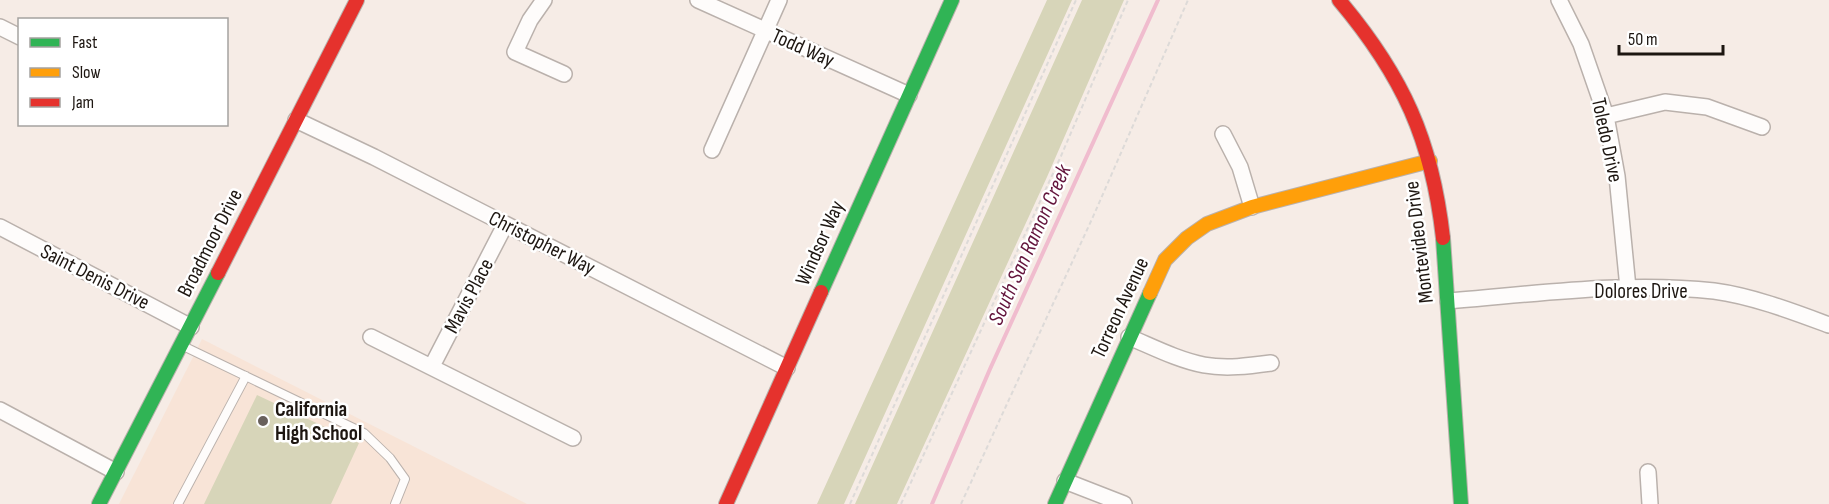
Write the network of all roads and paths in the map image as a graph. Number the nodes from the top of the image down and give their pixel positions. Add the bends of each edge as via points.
1 (357, 0) edge
2 (544, 0) edge
3 (698, 0) edge
4 (779, 0) edge
5 (952, 0) edge
6 (1076, 0) edge
7 (1128, 0) edge
8 (1188, 0) edge
9 (1339, 0) edge
10 (1559, 0) edge
11 (0, 27) edge
12 (765, 31) junction
13 (18, 37) edge
14 (564, 74) dead end
15 (909, 96) junction
16 (1606, 116) junction
17 (296, 120) junction
18 (1762, 127) dead end
19 (1223, 134) dead end
20 (712, 150) dead end
21 (1430, 161) junction
22 (1252, 207) junction
23 (506, 225) junction
24 (0, 227) edge
25 (1628, 288) junction
26 (1448, 301) junction
27 (1829, 325) edge
28 (191, 327) junction
29 (371, 336) dead end
30 (1129, 337) junction
31 (181, 345) junction
32 (1270, 363) dead end
33 (432, 366) junction
34 (787, 368) junction
35 (246, 376) junction
36 (0, 411) edge
37 (573, 438) dead end
38 (116, 472) junction
39 (1648, 472) dead end
40 (1065, 481) junction
41 (99, 504) edge
42 (178, 504) edge
43 (395, 504) edge
44 (726, 504) edge
45 (850, 504) edge
46 (902, 504) edge
47 (962, 504) edge
48 (1055, 504) edge
49 (1124, 504) edge
50 (1461, 504) edge
51 (1650, 504) edge

1 - 17 street, Broadmoor Drive
2 - 14 street via 515,52
3 - 12 street, Todd Way
4 - 12 street
5 - 15 street, Windsor Way
6 - 45 path
7 - 46 path
8 - 47 path
9 - 21 street, Montevideo Drive via 1369,35 1396,78
10 - 16 street, Toledo Drive via 1581,44
11 - 13 street
12 - 15 street, Todd Way
12 - 20 street
15 - 34 street, Windsor Way
16 - 18 street via 1665,102 1707,107
16 - 25 street, Toledo Drive via 1617,176
17 - 23 street, Christopher Way
17 - 28 street, Broadmoor Drive
19 - 22 street via 1240,167
21 - 22 street, Torreon Avenue
21 - 26 street, Montevideo Drive via 1440,206
22 - 30 street, Torreon Avenue via 1208,224 1165,260
23 - 33 street, Mavis Place
23 - 34 street, Christopher Way
24 - 28 street, Saint Denis Drive
25 - 26 street, Dolores Drive
25 - 27 street, Dolores Drive via 1715,291 1782,307
26 - 50 street, Montevideo Drive
28 - 31 street, Broadmoor Drive
29 - 33 street
30 - 32 street via 1205,365
30 - 40 street, Torreon Avenue
31 - 35 lane
31 - 38 street, Broadmoor Drive
33 - 37 street
34 - 44 street, Windsor Way
35 - 42 lane
35 - 43 lane via 364,433 405,479
36 - 38 street
38 - 41 street, Broadmoor Drive
39 - 51 street
40 - 48 street, Torreon Avenue
40 - 49 street

